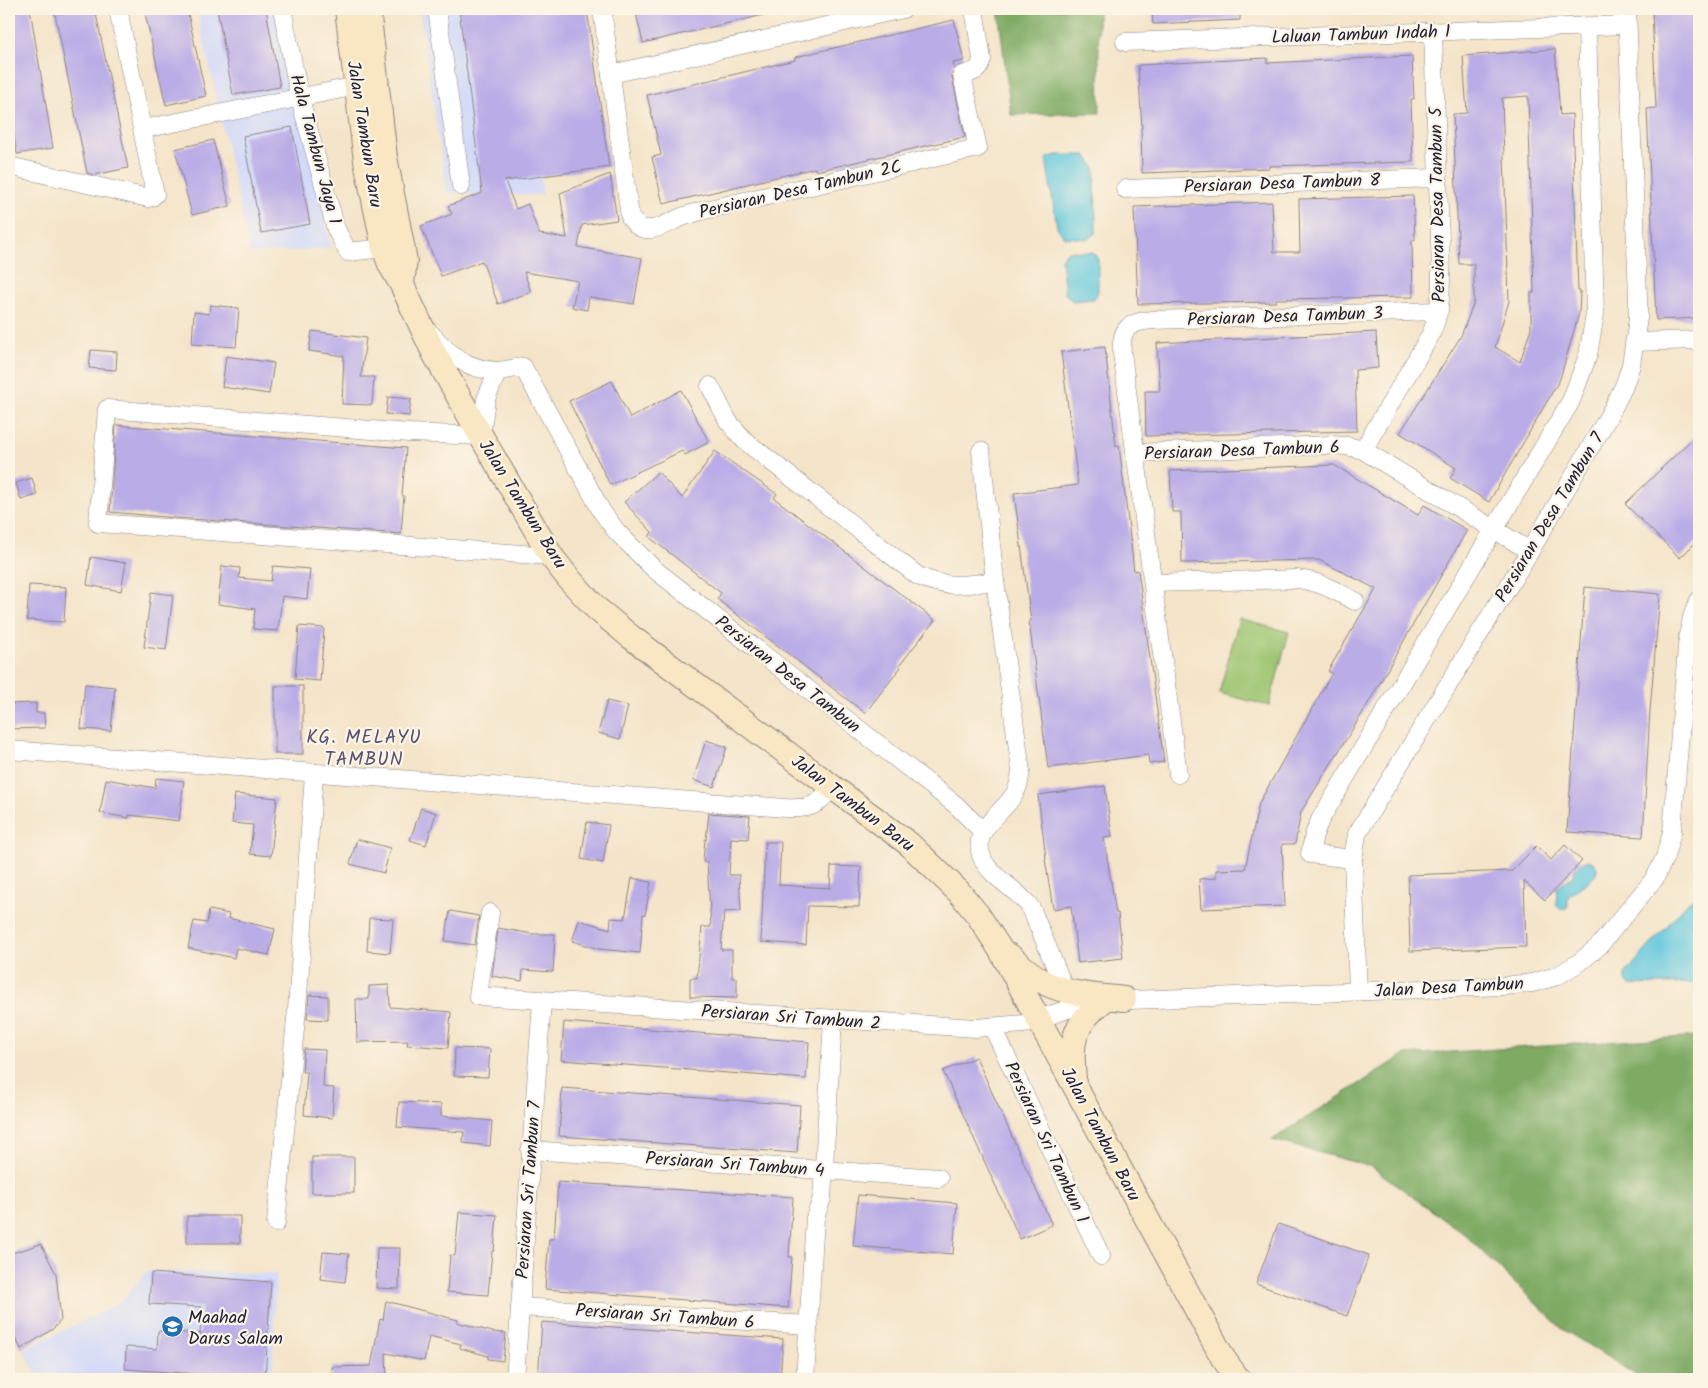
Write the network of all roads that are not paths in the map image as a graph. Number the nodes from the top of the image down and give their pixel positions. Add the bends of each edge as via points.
1 (118, 9) edge
2 (282, 9) edge
3 (347, 9) edge
4 (368, 9) edge
5 (437, 9) edge
6 (602, 9) edge
7 (903, 9) edge
8 (974, 9) edge
9 (1627, 17) edge
10 (1587, 26) junction
11 (1433, 31) junction
12 (1125, 42) dead end
13 (371, 46) junction
14 (611, 74) junction
15 (357, 86) junction
16 (300, 99) junction
17 (381, 122) junction
18 (143, 129) junction
19 (9, 166) edge
20 (1438, 178) junction
21 (461, 186) dead end
22 (1126, 189) dead end
23 (384, 248) junction
24 (402, 285) junction
25 (1439, 310) junction
26 (419, 320) junction
27 (1699, 340) edge
28 (1635, 342) junction
29 (498, 371) junction
30 (710, 386) dead end
31 (481, 436) junction
32 (1363, 450) junction
33 (981, 451) dead end
34 (1135, 453) junction
35 (1494, 529) junction
36 (1530, 551) junction
37 (551, 556) junction
38 (995, 581) junction
39 (1153, 583) junction
40 (1699, 600) edge
41 (1355, 601) dead end
42 (9, 750) edge
43 (314, 774) junction
44 (1178, 774) dead end
45 (833, 787) junction
46 (983, 832) junction
47 (1353, 859) junction
48 (490, 913) dead end
49 (1000, 949) junction
50 (1065, 990) junction
51 (1358, 992) junction
52 (1114, 1000) junction
53 (542, 1001) junction
54 (833, 1020) junction
55 (1039, 1020) junction
56 (993, 1028) junction
57 (1075, 1085) junction
58 (530, 1150) junction
59 (824, 1171) junction
60 (939, 1178) dead end
61 (276, 1223) dead end
62 (1102, 1256) dead end
63 (520, 1307) junction
64 (809, 1325) junction
65 (515, 1379) edge
66 (805, 1379) edge
67 (1238, 1379) edge

1 - 18 street
2 - 16 street, Hala Tambun Jaya 1
3 - 15 main road, Jalan Tambun Baru
4 - 13 main road, Jalan Tambun Baru
5 - 21 street
6 - 14 street
7 - 14 street
8 - 14 street, Persiaran Desa Tambun 2C via 982,59 974,72 962,75 978,148 701,211 661,228 641,228 634,225 630,216
9 - 10 street, Laluan Tambun Indah 1
9 - 28 street, Persiaran Desa Tambun 7 via 1638,298
10 - 11 street, Laluan Tambun Indah 1
10 - 35 street via 1595,283 1593,334 1571,401
11 - 12 street, Laluan Tambun Indah 1
11 - 20 street, Persiaran Desa Tambun 5
13 - 15 main road
13 - 17 main road, Jalan Tambun Baru
15 - 16 street
15 - 17 main road
15 - 23 main road, Jalan Tambun Baru via 366,161
16 - 18 street
16 - 23 street, Hala Tambun Jaya 1 via 336,229 348,252
17 - 24 main road, Jalan Tambun Baru via 405,261
18 - 19 street via 156,194 152,197
20 - 22 street, Persiaran Desa Tambun 8
20 - 25 street, Persiaran Desa Tambun 5
23 - 24 main road, Jalan Tambun Baru
24 - 26 main road, Jalan Tambun Baru
25 - 32 street, Persiaran Desa Tambun 5 via 1430,336
25 - 34 street, Persiaran Desa Tambun 3 via 1153,320 1132,324 1126,328 1122,343
26 - 29 street, Persiaran Desa Tambun via 452,356 482,369
26 - 31 main road, Jalan Tambun Baru
27 - 28 street
28 - 36 street, Persiaran Desa Tambun 7 via 1624,386 1611,412
29 - 31 street via 486,399
29 - 46 street, Persiaran Desa Tambun via 523,367 598,505 634,551 956,804
30 - 38 street via 728,421 745,441 918,576 945,585
31 - 37 main road, Jalan Tambun Baru
31 - 37 street via 107,409 98,523
32 - 34 street, Persiaran Desa Tambun 6 via 1330,445
32 - 35 street, Persiaran Desa Tambun 6
33 - 38 street
34 - 39 street
35 - 36 street, Persiaran Desa Tambun 6
35 - 47 street via 1320,820 1310,854
36 - 47 street, Persiaran Desa Tambun 7 via 1357,834
37 - 45 main road, Jalan Tambun Baru via 597,609 631,637
38 - 46 street via 1021,771 1016,792
39 - 41 street via 1304,580 1324,584
39 - 44 street
40 - 51 street, Jalan Desa Tambun via 1688,635 1672,832 1665,857 1655,878 1599,946 1556,976 1532,983
42 - 43 street
43 - 45 street via 786,808 806,808 817,804
43 - 61 street via 297,1009
45 - 49 main road, Jalan Tambun Baru via 909,844 936,869 978,915
46 - 50 street via 980,846 985,862 992,873 1023,897 1031,908
47 - 51 street, Persiaran Desa Tambun 7
48 - 53 street, Persiaran Sri Tambun 2 via 478,996
49 - 50 main road via 1046,984
49 - 55 main road, Jalan Tambun Baru
50 - 52 main road
51 - 52 street, Jalan Desa Tambun
52 - 55 street, Jalan Desa Tambun via 1071,1008
52 - 57 main road via 1085,1017 1078,1027 1072,1051
53 - 54 street, Persiaran Sri Tambun 2
53 - 58 street, Persiaran Sri Tambun 7
54 - 56 street, Persiaran Sri Tambun 2
54 - 59 street
55 - 56 street, Persiaran Sri Tambun 2
55 - 57 main road, Jalan Tambun Baru
56 - 62 street, Persiaran Sri Tambun 1
57 - 67 main road, Jalan Tambun Baru via 1223,1358
58 - 59 street, Persiaran Sri Tambun 4
58 - 63 street, Persiaran Sri Tambun 7
59 - 60 street, Persiaran Sri Tambun 4
59 - 64 street via 822,1198 815,1218
63 - 64 street, Persiaran Sri Tambun 6
63 - 65 street, Persiaran Sri Tambun 7
64 - 66 street

